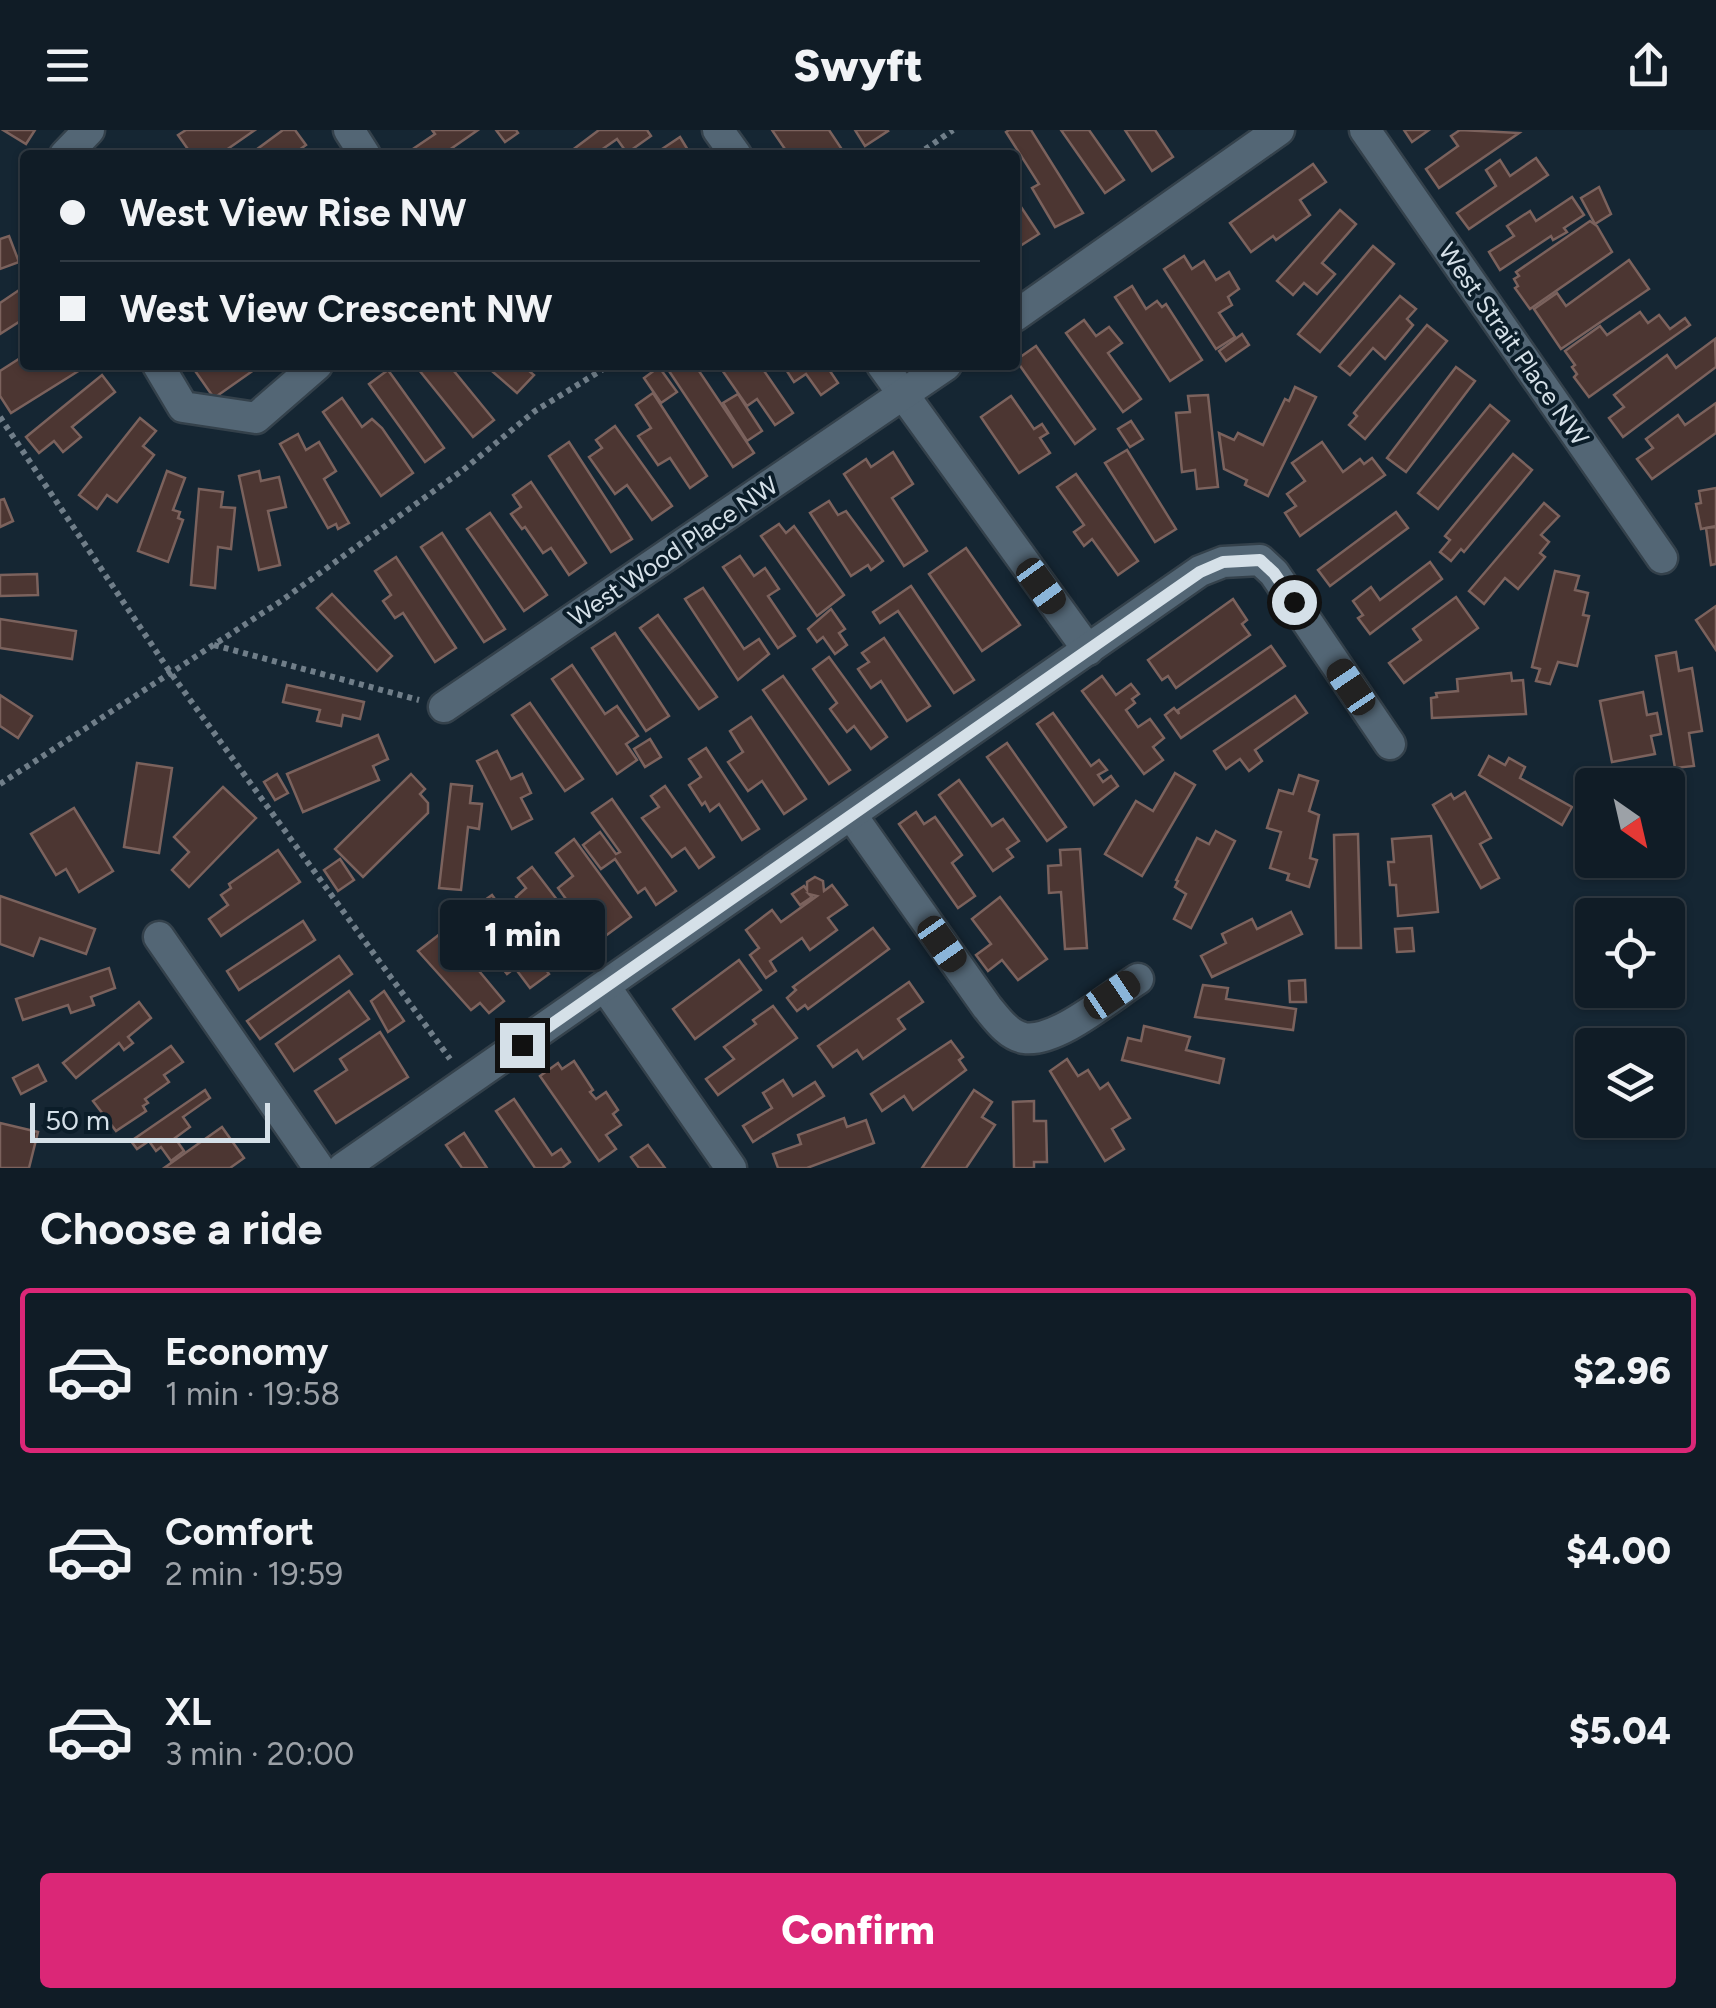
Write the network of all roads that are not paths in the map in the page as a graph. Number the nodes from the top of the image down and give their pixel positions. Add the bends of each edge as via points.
1 (89, 130) edge
2 (1279, 130) edge
3 (1365, 130) edge
4 (70, 150) edge
5 (1020, 312) edge
6 (161, 370) edge
7 (310, 370) edge
8 (886, 370) edge
9 (939, 370) edge
10 (903, 395) junction
11 (1662, 558) dead end
12 (1088, 650) junction
13 (444, 707) road end
14 (1390, 744) dead end
15 (852, 816) junction
16 (159, 937) dead end
17 (1138, 978) dead end
18 (606, 988) junction
19 (319, 1168) edge
20 (342, 1168) edge
21 (731, 1168) edge

1 - 4 street
2 - 5 street
3 - 11 street, West Strait Place NW
6 - 7 street via 183,407 256,418
8 - 10 street
9 - 10 street, West Wood Place NW
10 - 12 street
10 - 13 street, West Wood Place NW
12 - 14 street via 1200,572 1223,562 1260,560
12 - 15 street
15 - 17 street via 1010,1032 1024,1038 1062,1029
15 - 18 street
16 - 19 street
18 - 20 street
18 - 21 street

